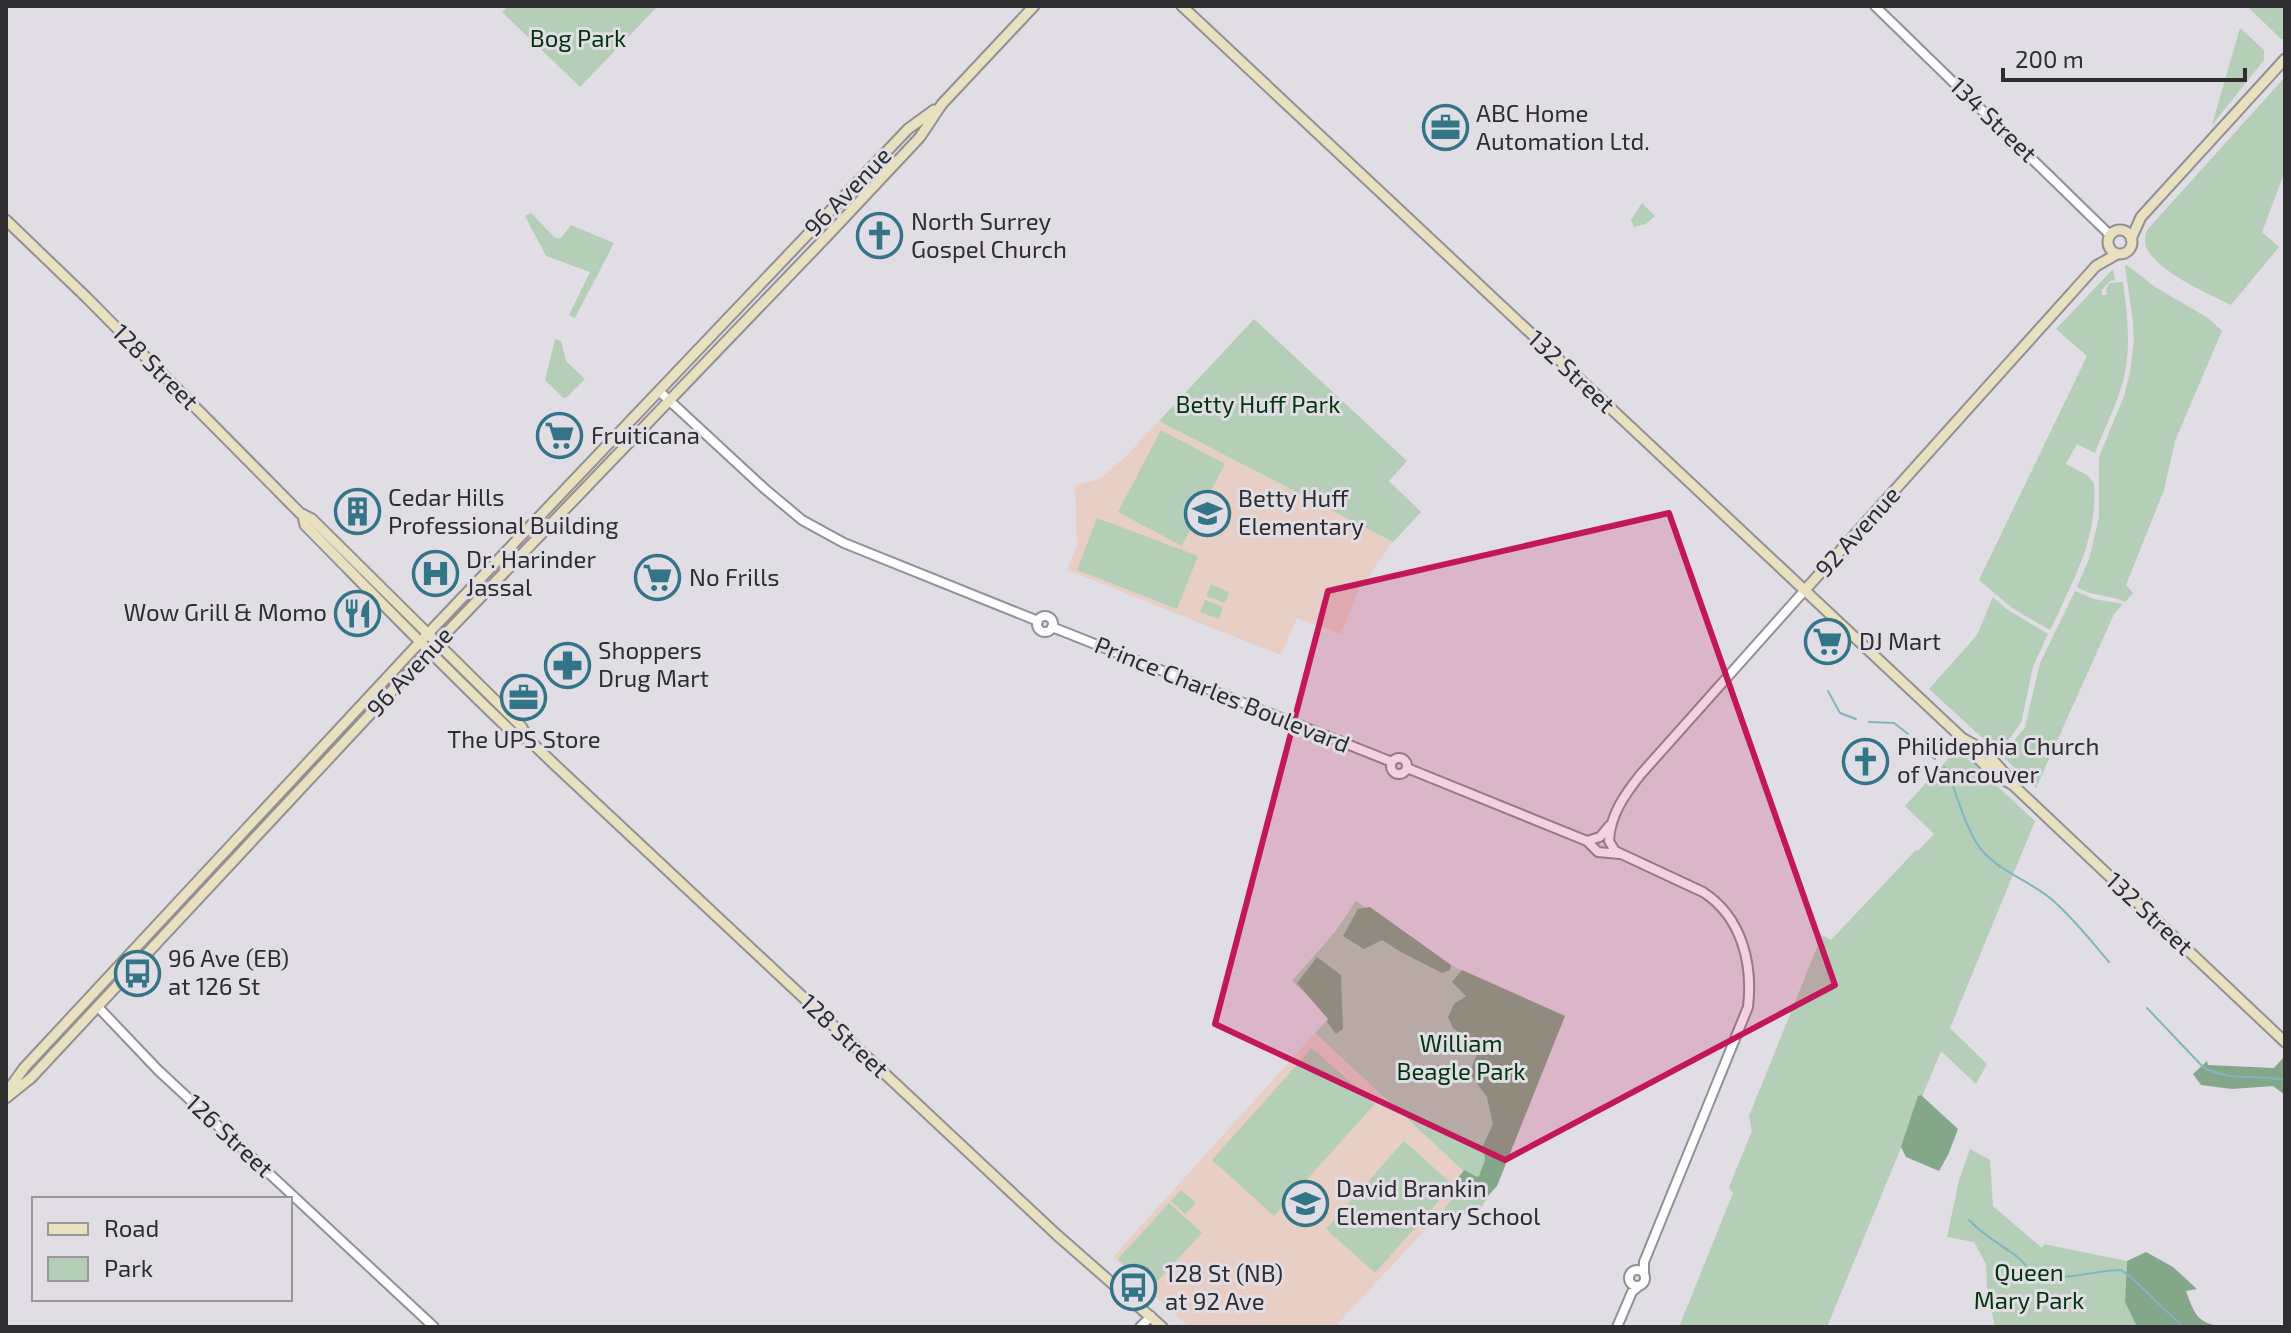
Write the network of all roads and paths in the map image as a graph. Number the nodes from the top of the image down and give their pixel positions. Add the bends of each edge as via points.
1 (1034, 6) edge
2 (1182, 6) edge
3 (1875, 6) edge
4 (2285, 59) edge
5 (942, 104) junction
6 (2141, 217) junction
7 (6, 220) edge
8 (2121, 231) junction
9 (2131, 239) junction
10 (2109, 240) junction
11 (2117, 254) junction
12 (2096, 266) junction
13 (659, 391) junction
14 (669, 400) junction
15 (574, 481) junction
16 (570, 502) junction
17 (547, 510) junction
18 (538, 536) junction
19 (1805, 590) junction
20 (424, 638) junction
21 (433, 647) junction
22 (1600, 843) junction
23 (103, 982) junction
24 (98, 1007) junction
25 (2285, 1042) edge
26 (6, 1095) edge
27 (1640, 1272) junction
28 (1634, 1287) junction
29 (1151, 1316) junction
30 (434, 1327) edge
31 (1140, 1327) edge
32 (1162, 1327) edge
33 (1617, 1327) edge

1 - 5 main road, 96 Avenue
2 - 19 main road, 132 Street
3 - 10 street, 134 Street
4 - 6 main road
5 - 13 main road, 96 Avenue via 908,129
5 - 14 main road, 96 Avenue via 920,137
6 - 8 main road
6 - 9 main road
7 - 20 main road, 128 Street via 303,516 305,525
8 - 9 main road
8 - 10 main road
9 - 11 main road via 2128,251
10 - 11 main road
10 - 12 main road
11 - 12 main road, 92 Avenue
12 - 19 main road, 92 Avenue
13 - 14 street
13 - 15 main road, 96 Avenue
14 - 16 main road, 96 Avenue
14 - 22 street, Prince Charles Boulevard via 802,520 844,543 1038,621 1042,631 1052,627 1392,762 1396,774 1407,768
15 - 16 main road
15 - 17 main road, 96 Avenue
16 - 18 main road, 96 Avenue
17 - 18 main road
17 - 20 main road, 96 Avenue
18 - 21 main road, 96 Avenue
19 - 22 street, 92 Avenue via 1641,774
19 - 25 main road, 132 Street via 2003,770
20 - 21 main road, 128 Street
20 - 23 main road, 96 Avenue
21 - 24 main road, 96 Avenue
21 - 29 main road, 128 Street via 514,734 530,741 1057,1235
22 - 27 street via 1714,899 1741,939 1749,974 1748,1007
23 - 24 main road
23 - 26 main road, 96 Avenue
24 - 26 main road, 96 Avenue via 31,1078
24 - 30 street, 126 Street
27 - 28 street via 1645,1281
27 - 28 street via 1630,1274
28 - 33 street
29 - 31 street
29 - 32 main road, 128 Street

